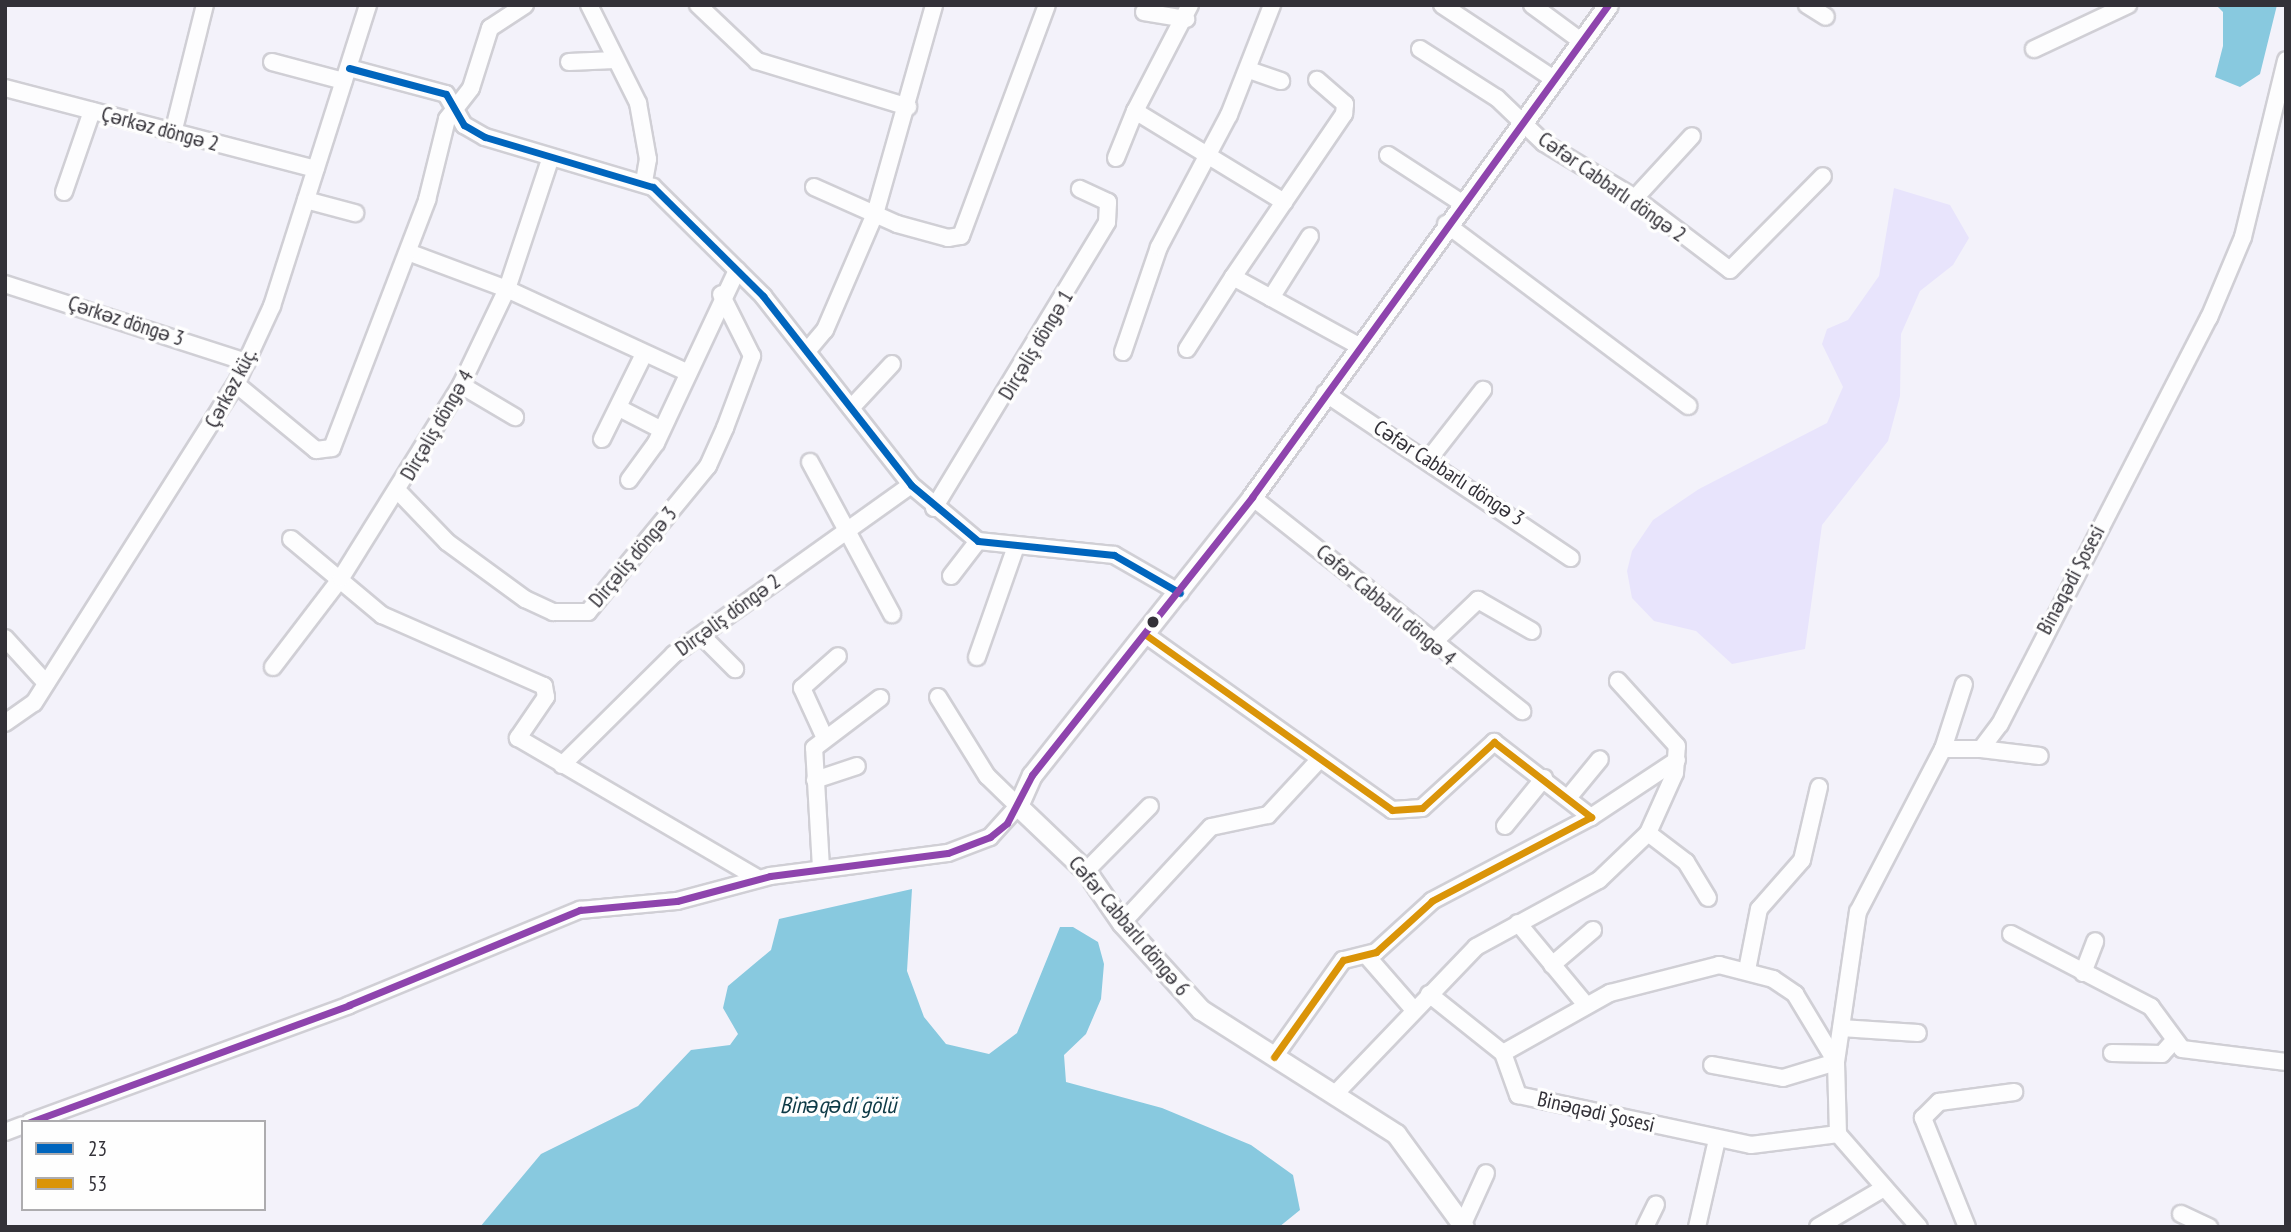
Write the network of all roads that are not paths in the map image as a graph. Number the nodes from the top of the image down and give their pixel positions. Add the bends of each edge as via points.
1 (205, 5) edge
2 (368, 5) edge
3 (589, 5) edge
4 (698, 5) edge
5 (934, 5) edge
6 (1047, 5) edge
7 (1272, 5) edge
8 (1442, 5) edge
9 (1532, 5) edge
10 (1608, 5) edge
11 (1807, 5) edge
12 (2128, 5) edge
13 (517, 6) edge
14 (1144, 12) dead end
15 (1188, 12) edge
16 (1826, 17) dead end
17 (1581, 41) junction
18 (1420, 49) dead end
19 (2034, 49) dead end
20 (615, 60) junction
21 (2286, 60) edge
22 (272, 62) dead end
23 (569, 62) dead end
24 (1249, 70) junction
25 (346, 74) junction
26 (1554, 79) junction
27 (1317, 80) dead end
28 (1281, 81) dead end
29 (5, 88) edge
30 (908, 107) junction
31 (92, 111) junction
32 (456, 111) junction
33 (1135, 111) junction
34 (1522, 120) junction
35 (173, 133) junction
36 (1692, 136) dead end
37 (1210, 153) junction
38 (1388, 155) dead end
39 (551, 157) junction
40 (1116, 158) dead end
41 (316, 169) junction
42 (1823, 176) dead end
43 (644, 181) junction
44 (814, 187) dead end
45 (1080, 189) dead end
46 (64, 192) dead end
47 (1635, 198) junction
48 (306, 200) junction
49 (1283, 202) junction
50 (1462, 203) junction
51 (355, 213) dead end
52 (875, 214) junction
53 (1446, 224) junction
54 (1310, 236) dead end
55 (408, 252) junction
56 (737, 270) junction
57 (1233, 276) junction
58 (5, 284) edge
59 (507, 289) junction
60 (721, 294) junction
61 (1271, 298) junction
62 (1359, 346) junction
63 (1187, 349) dead end
64 (808, 350) junction
65 (1123, 352) dead end
66 (644, 354) junction
67 (247, 362) junction
68 (892, 364) dead end
69 (687, 372) junction
70 (236, 384) junction
71 (461, 385) junction
72 (1483, 390) dead end
73 (1325, 393) junction
74 (1688, 406) dead end
75 (619, 408) junction
76 (850, 408) junction
77 (515, 417) dead end
78 (662, 430) junction
79 (603, 439) dead end
80 (1429, 459) junction
81 (810, 462) dead end
82 (629, 480) dead end
83 (911, 485) junction
84 (398, 491) junction
85 (1252, 497) junction
86 (934, 508) junction
87 (848, 532) junction
88 (291, 539) dead end
89 (978, 541) junction
90 (1015, 549) junction
91 (1571, 558) dead end
92 (951, 576) dead end
93 (341, 578) junction
94 (1180, 593) junction
95 (892, 614) dead end
96 (1532, 631) dead end
97 (1146, 635) junction
98 (702, 636) junction
99 (5, 638) edge
100 (1434, 642) junction
101 (838, 656) dead end
102 (977, 657) dead end
103 (274, 667) dead end
104 (735, 669) dead end
105 (1618, 681) dead end
106 (46, 683) junction
107 (1964, 684) dead end
108 (938, 697) dead end
109 (880, 698) dead end
110 (1522, 711) dead end
111 (5, 723) edge
112 (824, 736) junction
113 (1943, 749) junction
114 (1981, 749) junction
115 (2040, 755) dead end
116 (1600, 759) dead end
117 (1677, 760) junction
118 (1318, 761) junction
119 (562, 765) junction
120 (857, 766) dead end
121 (1544, 778) junction
122 (815, 780) junction
123 (1819, 787) dead end
124 (1568, 798) junction
125 (1018, 806) junction
126 (1150, 806) dead end
127 (1591, 817) junction
128 (1505, 826) dead end
129 (1648, 833) junction
130 (821, 868) junction
131 (1086, 871) junction
132 (758, 878) junction
133 (1708, 898) dead end
134 (1122, 923) junction
135 (1517, 923) junction
136 (1592, 930) dead end
137 (2011, 934) dead end
138 (2095, 941) dead end
139 (1366, 955) junction
140 (1552, 965) junction
141 (1747, 970) junction
142 (2082, 973) junction
143 (1429, 994) junction
144 (1586, 1005) junction
145 (1414, 1010) junction
146 (1841, 1028) junction
147 (1918, 1033) dead end
148 (2172, 1043) junction
149 (1503, 1053) junction
150 (2112, 1053) dead end
151 (1274, 1057) junction
152 (1836, 1062) junction
153 (2286, 1062) edge
154 (1712, 1065) dead end
155 (1337, 1092) junction
156 (2014, 1092) dead end
157 (35, 1120) edge
158 (1838, 1134) junction
159 (1717, 1140) junction
160 (1486, 1173) dead end
161 (1884, 1188) junction
162 (1656, 1203) dead end
163 (1463, 1226) edge
164 (1645, 1227) edge
165 (1697, 1227) edge
166 (1818, 1227) edge
167 (1919, 1227) edge
168 (1967, 1227) edge

1 - 35 street
2 - 25 street, Çərkəz küç.
3 - 20 street
4 - 30 street via 757,61
5 - 30 street
6 - 52 street via 961,236 948,238
7 - 24 street
8 - 26 street
9 - 17 street
10 - 17 street
11 - 16 street
12 - 19 street
13 - 32 street via 490,28 471,88
14 - 15 street
15 - 33 street
17 - 26 street
18 - 34 street, Cəfər Cabbarlı döngə 2
20 - 23 street
20 - 43 street via 645,124
21 - 114 street, Binəqədi Şosesi via 2263,166 2229,275 2000,724
22 - 25 street
24 - 28 street
24 - 37 street
25 - 32 street via 433,88 446,94
25 - 41 street, Çərkəz küç.
26 - 34 street
27 - 49 street via 1345,104 1344,114
29 - 31 street, Çərkəz döngə 2
30 - 52 street
31 - 35 street, Çərkəz döngə 2
31 - 46 street
32 - 39 street via 471,132
32 - 55 street via 439,139
33 - 37 street
33 - 40 street
34 - 47 street, Cəfər Cabbarlı döngə 2 via 1544,142
34 - 50 street
35 - 41 street, Çərkəz döngə 2
36 - 47 street
37 - 49 street
37 - 65 street via 1159,247
38 - 50 street
39 - 43 street
39 - 59 street, Dirçəliş döngə 4
41 - 48 street, Çərkəz küç.
42 - 47 street, Cəfər Cabbarlı döngə 2 via 1730,270
43 - 56 street
44 - 52 street
45 - 86 street, Dirçəliş döngə 1 via 1108,202 1107,222
48 - 51 street
48 - 67 street, Çərkəz küç.
49 - 57 street
50 - 53 street
52 - 64 street via 825,330
53 - 62 street
53 - 74 street
54 - 61 street
55 - 59 street
55 - 70 street via 332,448 316,450
56 - 60 street
56 - 64 street
57 - 61 street
57 - 63 street
58 - 67 street, Çərkəz döngə 3
59 - 66 street
59 - 71 street, Dirçəliş döngə 4
60 - 69 street
60 - 84 street, Dirçəliş döngə 3 via 752,356 725,428 708,466 588,612 553,612 525,599 447,542
61 - 62 street
62 - 73 street
64 - 76 street
66 - 69 street
66 - 75 street
67 - 70 street, Çərkəz küç.
68 - 76 street
69 - 78 street
70 - 106 street, Çərkəz küç.
71 - 77 street
71 - 84 street, Dirçəliş döngə 4
72 - 80 street
73 - 80 street, Cəfər Cabbarlı döngə 3
73 - 85 street
75 - 78 street
75 - 79 street
76 - 83 street
78 - 82 street
80 - 91 street, Cəfər Cabbarlı döngə 3
81 - 87 street
83 - 86 street
83 - 87 street, Dirçəliş döngə 2
84 - 93 street, Dirçəliş döngə 4
85 - 94 street
85 - 100 street, Cəfər Cabbarlı döngə 4
86 - 89 street
87 - 95 street
87 - 98 street, Dirçəliş döngə 2
88 - 93 street
89 - 90 street
89 - 92 street
90 - 94 street via 1114,555
90 - 102 street
93 - 103 street, Dirçəliş döngə 4
93 - 119 street via 401,626 544,686 546,697 518,738
94 - 97 street
96 - 100 street via 1478,600
97 - 118 street
97 - 125 street via 1032,775
98 - 104 street
98 - 119 street, Dirçəliş döngə 2 via 649,674
99 - 106 street
100 - 110 street, Cəfər Cabbarlı döngə 4
101 - 112 street via 802,688
105 - 117 street via 1672,735
106 - 111 street, Çərkəz küç. via 22,717
107 - 113 street
108 - 125 street via 987,776
109 - 112 street
112 - 122 street via 814,748
113 - 114 street
113 - 146 street via 1858,912
114 - 115 street
116 - 124 street
117 - 127 street
117 - 129 street
118 - 121 street via 1376,802 1408,812 1437,798 1494,742
118 - 134 street via 1268,815 1211,827
119 - 132 street
120 - 122 street
121 - 124 street
121 - 128 street
122 - 130 street
123 - 141 street via 1802,860 1759,909
124 - 127 street
125 - 130 street via 990,837 972,846
125 - 131 street, Cəfər Cabbarlı döngə 6
126 - 131 street
127 - 139 street via 1432,901
129 - 133 street via 1679,854
129 - 135 street via 1599,880
130 - 132 street
131 - 134 street, Cəfər Cabbarlı döngə 6
132 - 157 street via 713,894 580,910 349,1005
134 - 151 street, Cəfər Cabbarlı döngə 6 via 1216,1023
135 - 140 street
135 - 143 street via 1476,947
136 - 140 street
137 - 142 street
138 - 142 street
139 - 145 street
139 - 151 street via 1334,967
140 - 144 street
141 - 144 street via 1703,967
141 - 152 street via 1795,994
142 - 148 street via 2151,1007
143 - 145 street
143 - 149 street
144 - 149 street
145 - 155 street
146 - 147 street
146 - 152 street
148 - 150 street via 2162,1054
148 - 153 street via 2196,1052
149 - 159 street, Binəqədi Şosesi via 1518,1094
151 - 155 street, Cəfər Cabbarlı döngə 6
152 - 154 street via 1783,1078
152 - 158 street
155 - 163 street, Cəfər Cabbarlı döngə 6 via 1407,1145
156 - 168 street via 1939,1102 1923,1118
158 - 159 street, Binəqədi Şosesi via 1774,1144
158 - 161 street
159 - 165 street
160 - 163 street
161 - 166 street
161 - 167 street
162 - 164 street

